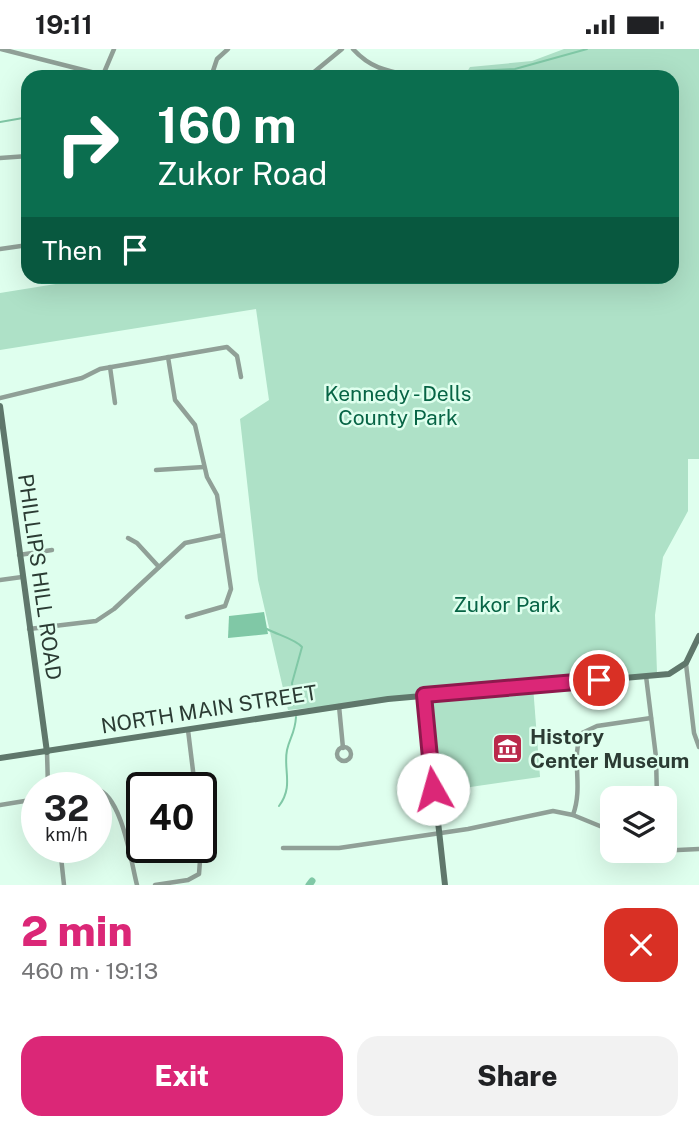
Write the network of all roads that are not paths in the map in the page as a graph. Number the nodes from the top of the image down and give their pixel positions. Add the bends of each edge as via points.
1 (1, 49) edge
2 (114, 49) edge
3 (228, 49) edge
4 (342, 49) edge
5 (353, 49) edge
6 (18, 51) edge
7 (85, 70) edge
8 (105, 70) edge
9 (213, 70) edge
10 (316, 70) edge
11 (389, 70) edge
12 (21, 156) edge
13 (0, 158) edge
14 (21, 247) edge
15 (0, 249) edge
16 (168, 357) junction
17 (110, 367) junction
18 (240, 377) dead end
19 (0, 398) edge
20 (115, 403) dead end
21 (0, 406) edge
22 (204, 467) junction
23 (156, 470) dead end
24 (223, 535) junction
25 (128, 538) dead end
26 (52, 550) dead end
27 (19, 555) junction
28 (159, 567) junction
29 (22, 577) junction
30 (0, 580) edge
31 (187, 617) dead end
32 (29, 629) junction
33 (699, 636) edge
34 (686, 663) junction
35 (646, 676) junction
36 (424, 695) junction
37 (405, 697) junction
38 (339, 705) junction
39 (425, 715) junction
40 (651, 718) junction
41 (188, 730) junction
42 (699, 747) edge
43 (343, 748) dead end
44 (47, 752) junction
45 (0, 758) edge
46 (48, 772) edge
47 (193, 772) edge
48 (656, 786) edge
49 (112, 801) edge
50 (21, 802) edge
51 (0, 805) edge
52 (573, 815) junction
53 (600, 826) edge
54 (438, 833) junction
55 (283, 848) dead end
56 (699, 849) edge
57 (677, 850) edge
58 (62, 863) edge
59 (202, 863) edge
60 (64, 885) edge
61 (137, 885) edge
62 (155, 885) edge
63 (445, 885) edge

1 - 6 street
2 - 8 street
3 - 9 street
4 - 10 street
5 - 11 street via 370,65
6 - 7 street
12 - 13 street
14 - 15 street
16 - 17 street
16 - 18 street via 227,347 237,356
16 - 22 street via 175,400 195,425
17 - 19 street
17 - 20 street
21 - 27 street, PHILLIPS HILL ROAD
22 - 23 street
22 - 24 street via 218,495
24 - 28 street via 185,543
24 - 31 street via 229,601 220,609
25 - 28 street
26 - 27 street
27 - 29 street, PHILLIPS HILL ROAD
28 - 32 street via 96,621
29 - 30 street
29 - 32 street, PHILLIPS HILL ROAD
32 - 44 street, PHILLIPS HILL ROAD
33 - 34 street
34 - 35 street, NORTH MAIN STREET via 676,671
34 - 42 street
35 - 36 street, NORTH MAIN STREET
35 - 40 street
36 - 37 street, NORTH MAIN STREET
36 - 39 street
37 - 38 street, NORTH MAIN STREET
37 - 39 street via 418,701
38 - 41 street, NORTH MAIN STREET
38 - 43 street
39 - 54 street
40 - 48 street
40 - 52 street via 597,726 582,733 576,748 580,793
41 - 44 street, NORTH MAIN STREET
41 - 47 street
44 - 45 street, NORTH MAIN STREET
44 - 46 street
49 - 61 street
50 - 51 street
52 - 53 street
52 - 54 street via 553,811
54 - 55 street via 339,848
54 - 63 street
56 - 57 street
58 - 60 street
59 - 62 street via 199,874 188,880

